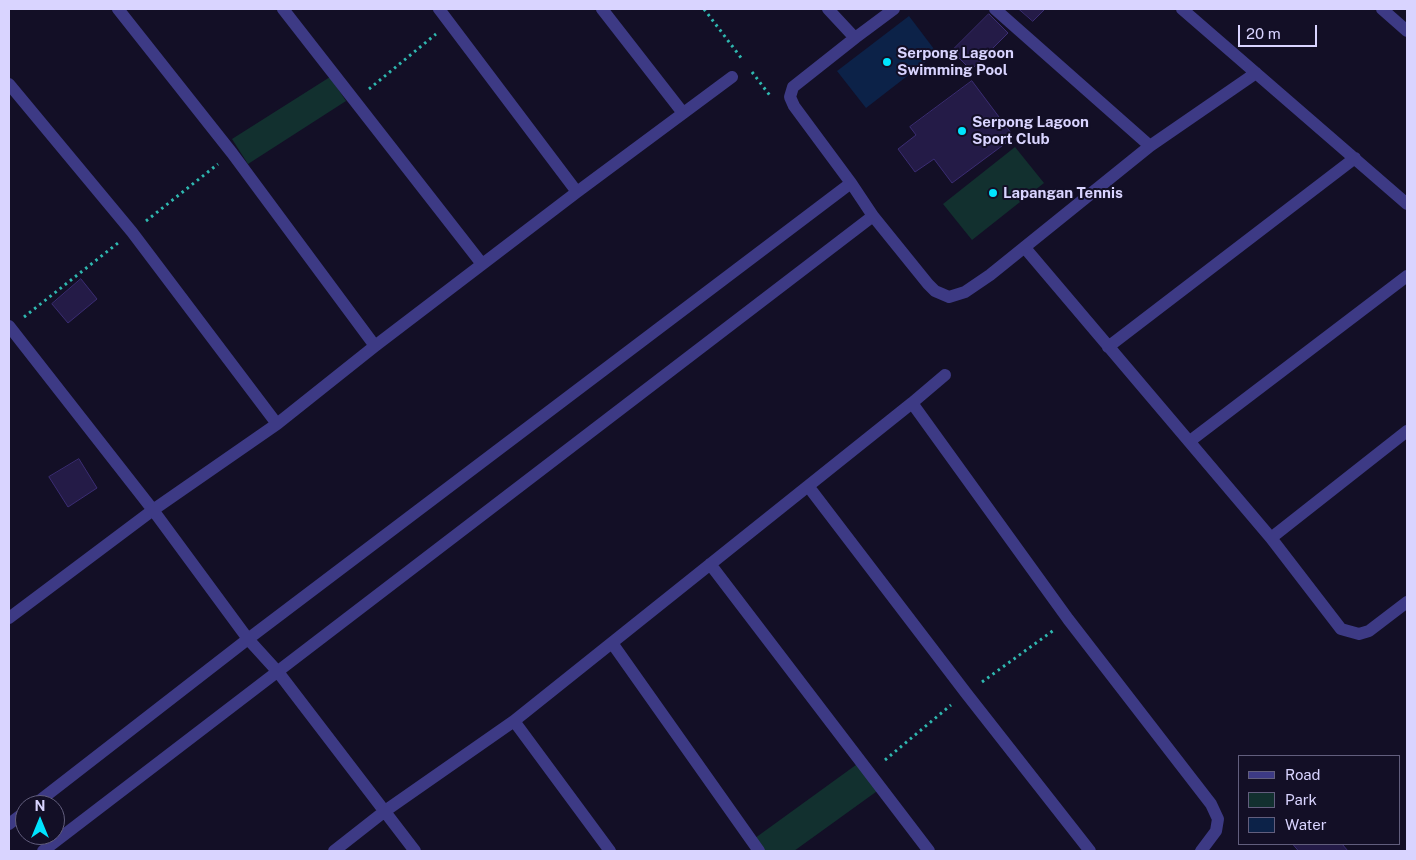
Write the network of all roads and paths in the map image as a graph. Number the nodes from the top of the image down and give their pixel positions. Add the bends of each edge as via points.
1 (118, 9) edge
2 (283, 9) edge
3 (439, 9) edge
4 (602, 9) edge
5 (704, 9) edge
6 (828, 9) edge
7 (894, 9) edge
8 (995, 9) edge
9 (1182, 9) edge
10 (1382, 9) edge
11 (450, 23) junction
12 (1407, 31) edge
13 (855, 38) junction
14 (743, 61) dead end
15 (748, 68) dead end
16 (1256, 73) junction
17 (732, 77) dead end
18 (9, 84) edge
19 (771, 98) dead end
20 (355, 100) junction
21 (683, 113) junction
22 (1150, 146) junction
23 (1355, 158) junction
24 (851, 182) junction
25 (577, 192) junction
26 (1407, 204) edge
27 (873, 216) junction
28 (1025, 248) junction
29 (482, 264) junction
30 (1407, 276) edge
31 (9, 326) edge
32 (375, 346) junction
33 (1108, 347) junction
34 (945, 375) dead end
35 (912, 403) junction
36 (277, 424) junction
37 (1407, 431) edge
38 (1190, 441) junction
39 (808, 486) junction
40 (153, 510) junction
41 (1271, 538) junction
42 (710, 564) junction
43 (1407, 602) edge
44 (10, 614) edge
45 (1068, 619) junction
46 (248, 639) junction
47 (612, 644) junction
48 (278, 672) junction
49 (966, 693) junction
50 (514, 721) junction
51 (869, 773) junction
52 (47, 795) edge
53 (385, 811) junction
54 (43, 851) edge
55 (334, 851) edge
56 (415, 851) edge
57 (610, 851) edge
58 (759, 851) edge
59 (929, 851) edge
60 (1090, 851) edge
61 (1201, 851) edge

1 - 32 street via 232,153
2 - 20 street
3 - 11 street
4 - 21 street
5 - 14 path
6 - 13 street
7 - 13 street
8 - 22 street
9 - 16 street
10 - 12 street
11 - 20 path
11 - 25 street
13 - 24 street via 793,87 790,97
15 - 19 path
16 - 22 street
16 - 23 street
17 - 21 street
18 - 36 street via 132,232
20 - 29 street
21 - 25 street
22 - 28 street
23 - 26 street
23 - 33 street
24 - 27 street
24 - 46 street
25 - 29 street
27 - 28 street via 928,284 949,297 965,292
27 - 48 street
28 - 33 street
29 - 32 street
30 - 38 street
31 - 40 street
32 - 36 street
33 - 38 street
34 - 35 street
35 - 39 street
35 - 45 street
36 - 40 street
37 - 41 street
38 - 41 street
39 - 42 street
39 - 49 street
40 - 44 street
40 - 46 street
41 - 43 street via 1341,629 1359,634 1369,631
42 - 47 street
42 - 51 street
45 - 49 path
45 - 61 street via 1211,804 1218,818 1216,831
46 - 48 street
46 - 52 street
47 - 50 street
47 - 58 street
48 - 53 street
48 - 54 street
49 - 51 path
49 - 60 street
50 - 53 street
50 - 57 street
51 - 59 street
53 - 55 street
53 - 56 street

